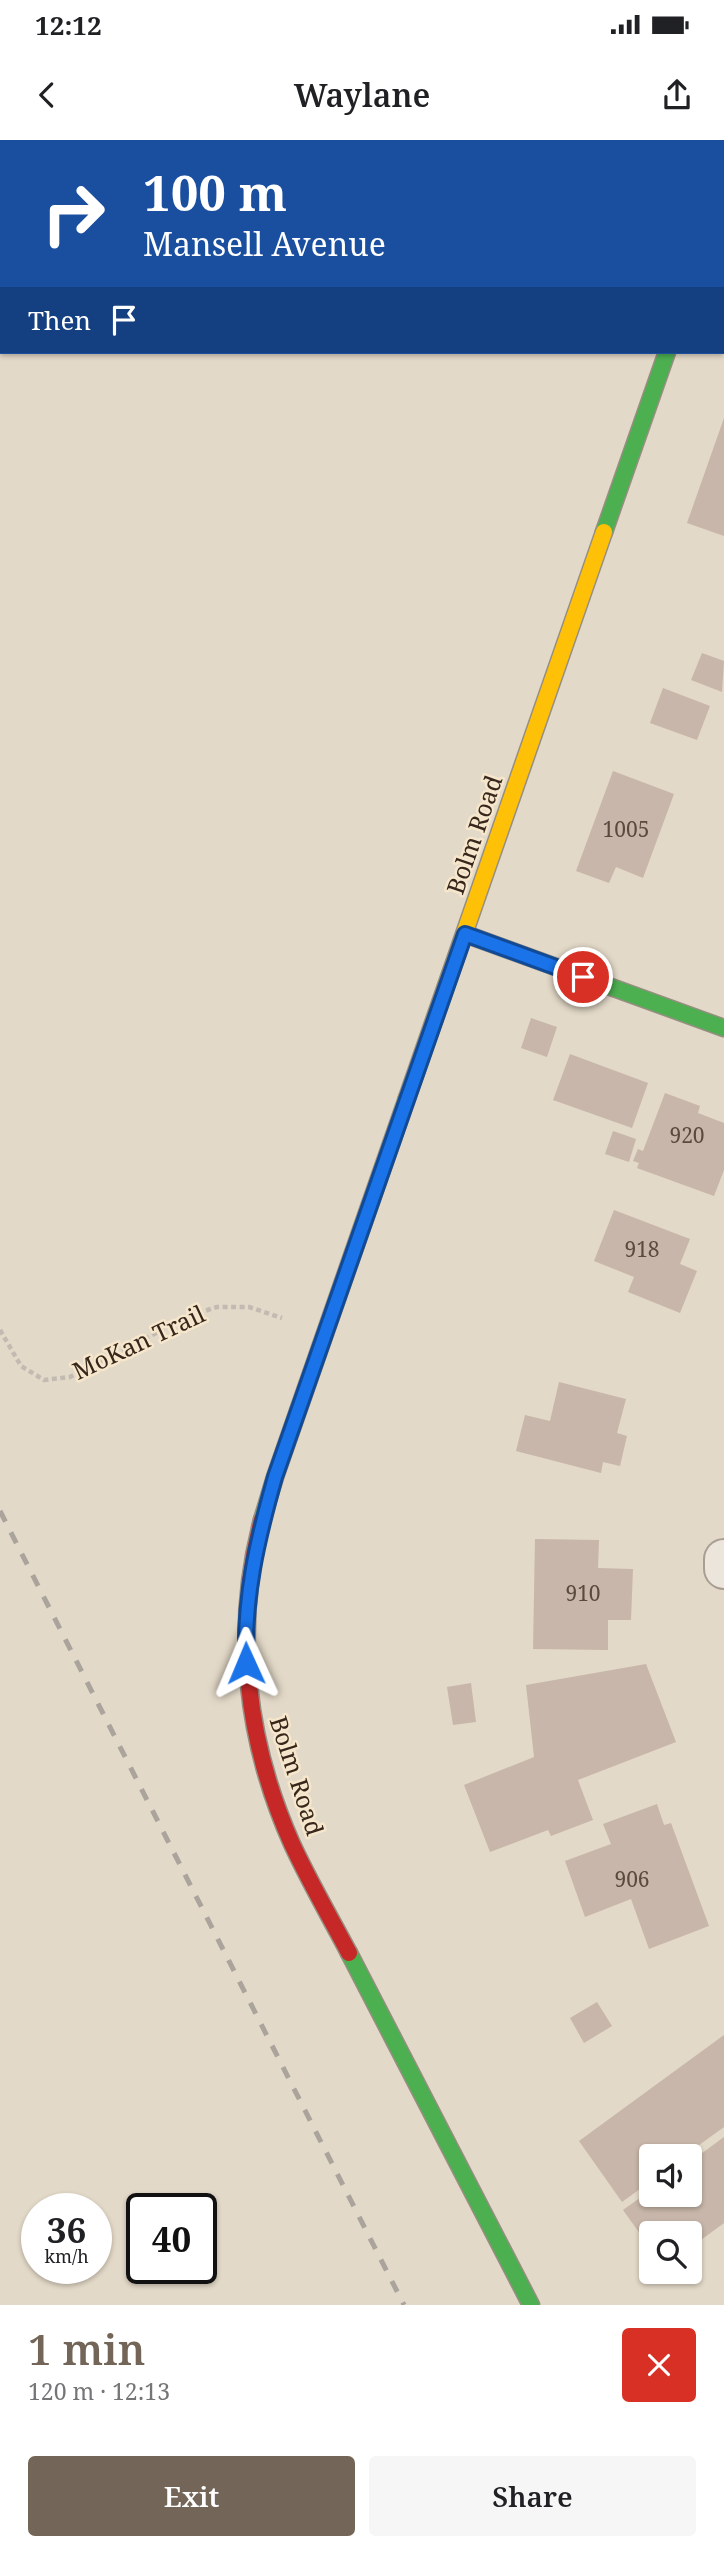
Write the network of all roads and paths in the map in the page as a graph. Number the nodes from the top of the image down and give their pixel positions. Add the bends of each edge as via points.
1 (666, 354) edge
2 (465, 934) junction
3 (724, 1028) edge
4 (285, 1320) dead end
5 (0, 1330) edge
6 (724, 1559) edge
7 (724, 1569) edge
8 (531, 2305) edge

1 - 2 street, Bolm Road
2 - 3 street
2 - 8 street, Bolm Road via 256,1542 245,1635 247,1691 268,1781 292,1843
4 - 5 path, MoKan Trail via 249,1307 217,1307 70,1377 44,1380 21,1366
6 - 7 street

